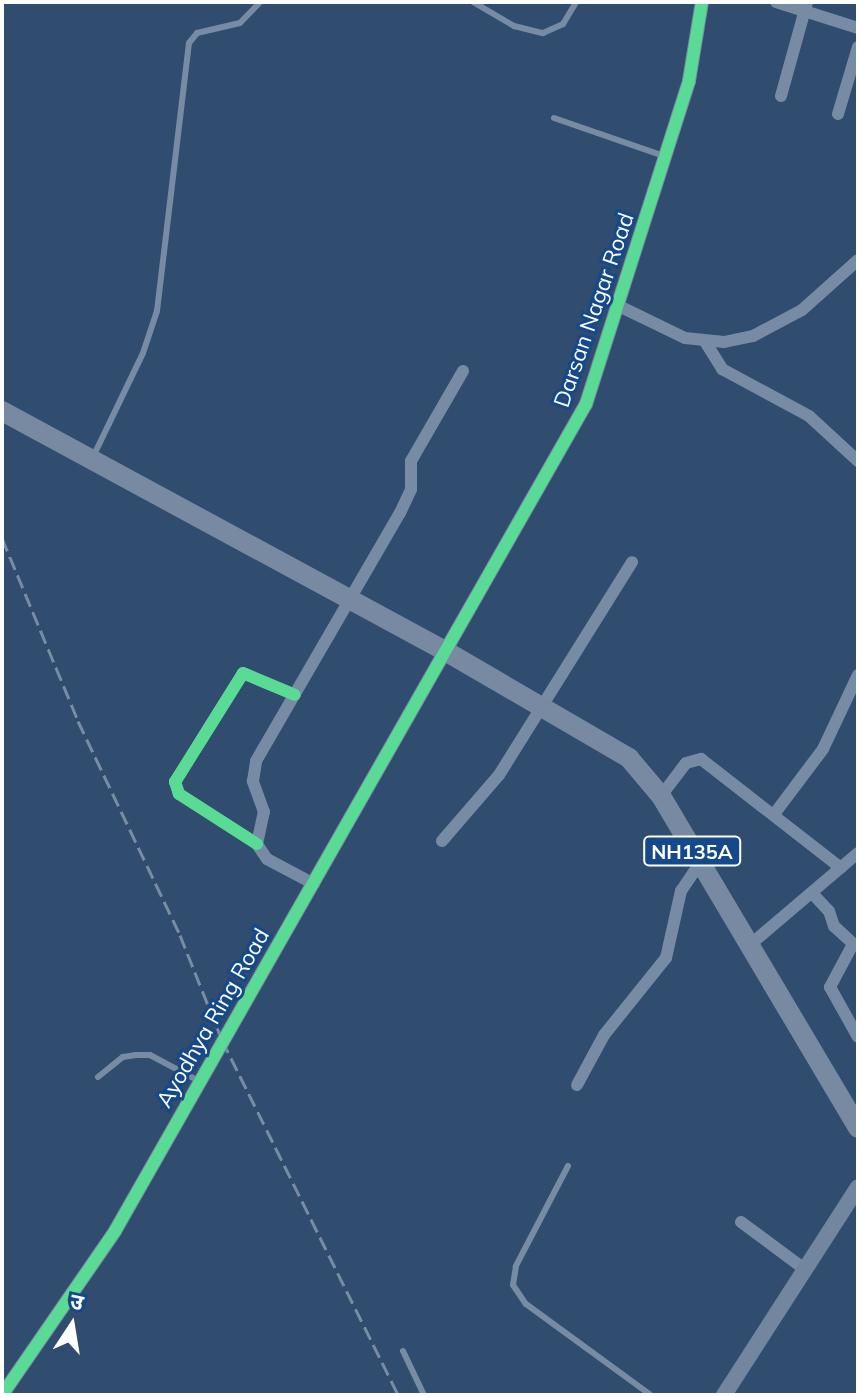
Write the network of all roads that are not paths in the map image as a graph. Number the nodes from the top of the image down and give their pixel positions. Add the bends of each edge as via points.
1 (260, 2) edge
2 (473, 2) edge
3 (576, 2) edge
4 (702, 2) edge
5 (776, 2) edge
6 (806, 6) edge
7 (858, 28) edge
8 (858, 47) edge
9 (781, 96) dead end
10 (838, 114) dead end
11 (554, 118) dead end
12 (666, 157) junction
13 (858, 260) edge
14 (619, 306) junction
15 (706, 343) junction
16 (463, 371) dead end
17 (2, 411) edge
18 (91, 460) junction
19 (858, 461) edge
20 (632, 562) dead end
21 (351, 600) junction
22 (447, 652) junction
23 (858, 675) edge
24 (295, 695) junction
25 (540, 705) junction
26 (661, 796) junction
27 (775, 813) junction
28 (442, 841) dead end
29 (257, 844) junction
30 (858, 853) edge
31 (700, 863) junction
32 (841, 868) junction
33 (314, 884) junction
34 (812, 893) junction
35 (751, 944) junction
36 (858, 1037) edge
37 (98, 1077) dead end
38 (199, 1081) junction
39 (577, 1085) dead end
40 (858, 1128) edge
41 (568, 1166) dead end
42 (858, 1187) edge
43 (741, 1222) dead end
44 (803, 1268) junction
45 (403, 1351) dead end
46 (2, 1395) edge
47 (424, 1395) edge
48 (651, 1395) edge
49 (724, 1395) edge

1 - 18 lane via 240,23 197,33 189,43 157,311 143,353
2 - 3 lane via 536,33 558,28
4 - 12 street, Darsan Nagar Road via 689,81
5 - 6 street
6 - 7 street
6 - 9 street
8 - 10 street
11 - 12 lane
12 - 14 street, Darsan Nagar Road
13 - 15 street via 802,310 773,327 753,336
14 - 15 street
14 - 22 street, Darsan Nagar Road via 586,404
15 - 19 street via 722,369 809,416
16 - 21 street via 411,461 408,498
17 - 18 highway, NH135A
18 - 21 highway, NH135A
20 - 25 street
21 - 22 highway, NH135A
21 - 24 street
22 - 25 highway, NH135A
22 - 33 street, Ayodhya Ring Road
23 - 27 street via 823,749
24 - 29 street via 256,761 253,781 264,812
24 - 29 street via 243,673 175,782 179,794
25 - 26 highway, NH135A via 629,758
25 - 28 street via 499,775
26 - 27 street via 696,758
26 - 31 highway, NH135A
27 - 32 street
29 - 33 street via 267,859
30 - 32 street
31 - 35 highway, NH135A
31 - 39 street via 681,891 666,958 604,1035
32 - 34 street
33 - 38 street, Ayodhya Ring Road
34 - 35 street
34 - 36 street via 853,944 830,987
35 - 40 highway, NH135A
37 - 38 lane via 123,1057 150,1055
38 - 46 street, Ayodhya Ring Road via 115,1231
41 - 48 lane via 516,1266 513,1285 526,1304
42 - 44 main road
43 - 44 street
44 - 49 main road
45 - 47 lane

